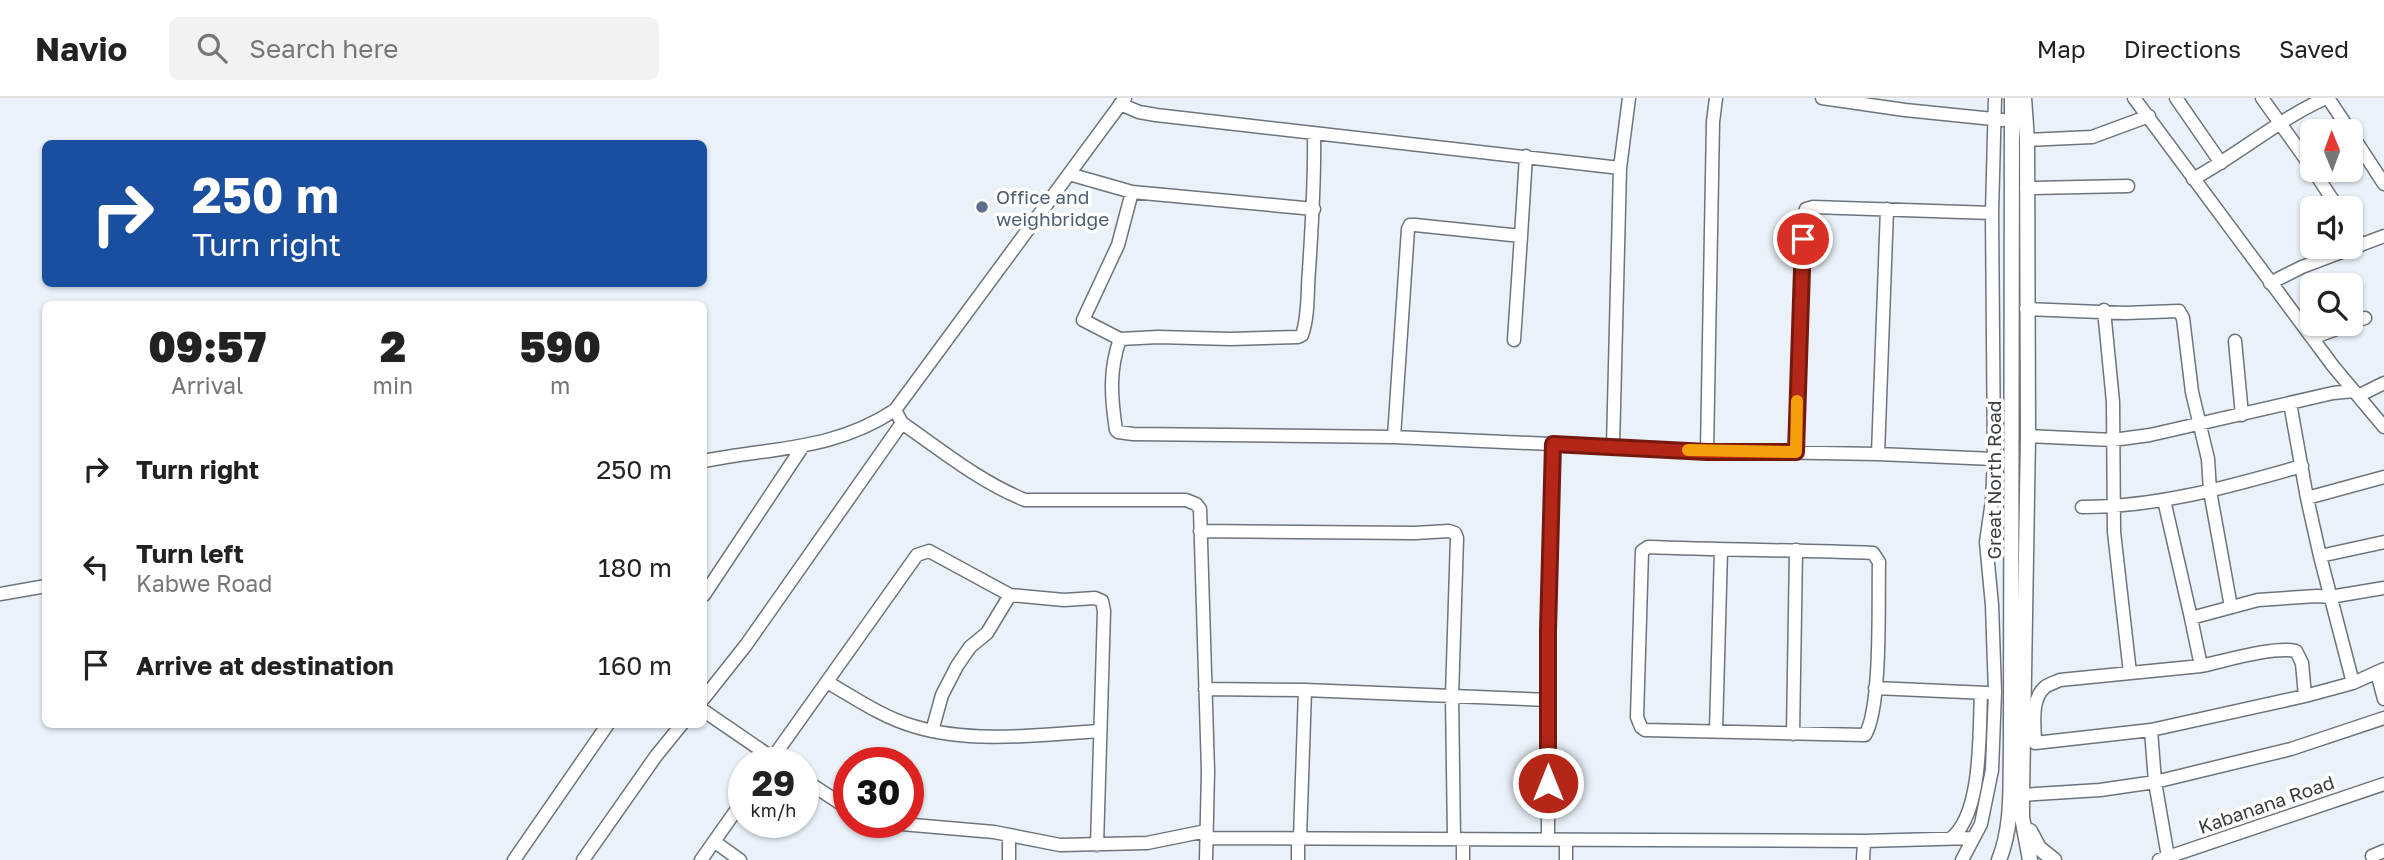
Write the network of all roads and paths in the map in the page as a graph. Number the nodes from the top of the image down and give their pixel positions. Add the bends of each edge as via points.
1 (1629, 98) edge
2 (1716, 98) edge
3 (1822, 98) edge
4 (1995, 98) edge
5 (2012, 98) edge
6 (2024, 98) edge
7 (2134, 98) edge
8 (2176, 98) edge
9 (2262, 98) edge
10 (2327, 98) edge
11 (1123, 101) edge
12 (2149, 116) junction
13 (1996, 119) junction
14 (2341, 119) edge
15 (2013, 121) junction
16 (2279, 123) junction
17 (1314, 133) junction
18 (2027, 140) junction
19 (2300, 152) edge
20 (2363, 152) edge
21 (1526, 156) junction
22 (2221, 163) junction
23 (1620, 168) junction
24 (1069, 174) junction
25 (2193, 179) junction
26 (2384, 184) edge
27 (2128, 186) dead end
28 (2026, 188) junction
29 (1132, 192) junction
30 (1314, 209) junction
31 (1887, 209) junction
32 (1992, 213) junction
33 (1521, 236) junction
34 (2384, 236) edge
35 (2363, 244) edge
36 (2323, 259) edge
37 (2270, 283) junction
38 (2026, 309) junction
39 (2104, 310) junction
40 (2317, 336) edge
41 (2312, 338) junction
42 (1120, 339) junction
43 (1514, 340) dead end
44 (2235, 341) dead end
45 (2384, 383) edge
46 (2356, 393) junction
47 (2290, 403) junction
48 (895, 410) junction
49 (2242, 415) junction
50 (902, 424) junction
51 (2199, 424) junction
52 (2384, 427) edge
53 (2028, 436) junction
54 (1394, 437) junction
55 (2113, 440) junction
56 (1553, 444) junction
57 (803, 446) junction
58 (1613, 446) junction
59 (1707, 452) junction
60 (1796, 452) junction
61 (1878, 454) junction
62 (1994, 459) junction
63 (707, 461) edge
64 (2302, 466) junction
65 (2384, 477) edge
66 (2210, 491) junction
67 (2307, 498) junction
68 (2164, 500) junction
69 (2114, 507) junction
70 (2082, 508) dead end
71 (1200, 531) junction
72 (2384, 542) edge
73 (1721, 550) junction
74 (1796, 550) junction
75 (2320, 556) junction
76 (42, 587) edge
77 (2384, 588) edge
78 (707, 590) edge
79 (0, 594) edge
80 (1010, 595) junction
81 (2330, 597) junction
82 (2231, 607) junction
83 (2191, 618) junction
84 (2201, 666) junction
85 (2380, 671) edge
86 (2130, 673) junction
87 (827, 682) junction
88 (2353, 683) junction
89 (1875, 688) junction
90 (1205, 689) junction
91 (1305, 690) junction
92 (1988, 693) junction
93 (707, 694) edge
94 (1452, 695) junction
95 (2305, 695) junction
96 (2384, 699) edge
97 (1548, 700) junction
98 (707, 713) edge
99 (2384, 718) edge
100 (605, 728) edge
101 (679, 728) edge
102 (2151, 730) junction
103 (932, 731) junction
104 (1099, 731) junction
105 (1716, 731) junction
106 (1793, 734) junction
107 (754, 747) edge
108 (783, 747) edge
109 (2155, 782) junction
110 (2384, 784) edge
111 (2022, 795) junction
112 (2022, 817) junction
113 (728, 823) edge
114 (924, 827) edge
115 (1009, 835) junction
116 (1206, 835) junction
117 (1299, 838) junction
118 (1973, 838) junction
119 (1459, 839) junction
120 (1549, 839) junction
121 (1566, 839) junction
122 (1950, 839) junction
123 (1864, 841) junction
124 (715, 842) junction
125 (1097, 845) junction
126 (2164, 859) edge
127 (514, 860) edge
128 (583, 860) edge
129 (701, 860) edge
130 (740, 860) edge
131 (1009, 860) edge
132 (1206, 860) edge
133 (1298, 860) edge
134 (1463, 860) edge
135 (1566, 860) edge
136 (1863, 860) edge
137 (1962, 860) edge
138 (1999, 860) edge
139 (2031, 860) edge
140 (2054, 860) edge

1 - 23 street
2 - 59 street
3 - 13 street
4 - 13 street
5 - 15 main road, Great North Road
6 - 18 main road, Great North Road
7 - 12 street
8 - 22 street
9 - 16 street
10 - 14 street
10 - 16 street
11 - 17 street via 1139,112 1156,115
11 - 24 street
12 - 18 street via 2092,136
12 - 25 street
13 - 15 street
13 - 32 street
15 - 138 main road, Great North Road via 2010,817
16 - 19 street
16 - 22 street
17 - 21 street
17 - 30 street
18 - 28 main road, Great North Road
20 - 26 street
21 - 23 street
21 - 33 street
22 - 25 street
23 - 58 street
24 - 29 street
24 - 48 street
25 - 37 street
27 - 28 street
28 - 38 main road, Great North Road
29 - 30 street
29 - 42 street via 1118,245 1083,315 1087,323
30 - 42 street via 1302,335
31 - 32 street
31 - 60 street via 1806,209
31 - 61 street
32 - 62 street
33 - 43 street
33 - 54 street via 1410,225
34 - 35 street
36 - 37 street
37 - 41 street
38 - 39 street
38 - 53 main road, Great North Road
39 - 51 street via 2179,311
39 - 55 street
40 - 41 street
41 - 46 street
42 - 54 street via 1111,375 1118,432
44 - 49 street
45 - 46 street
46 - 47 street
46 - 52 street
47 - 49 street
47 - 64 street
48 - 50 street
48 - 57 street via 850,435
49 - 51 street
50 - 71 street via 1004,492 1025,500 1186,500 1200,509
50 - 93 street
51 - 55 street
51 - 66 street
53 - 55 street
53 - 111 main road, Great North Road
54 - 56 street
55 - 69 street
56 - 58 street
56 - 97 street
57 - 63 street
57 - 78 street
58 - 59 street
59 - 60 street
60 - 61 street
61 - 62 street
62 - 92 street via 1986,542 1992,605
64 - 66 street
64 - 67 street
65 - 67 street
66 - 68 street
66 - 82 street
67 - 75 street
68 - 69 street
68 - 83 street
69 - 70 street
69 - 86 street
71 - 90 street
71 - 94 street via 1455,533
72 - 75 street
73 - 74 street
73 - 105 street
73 - 105 street via 1648,547 1642,551 1637,717 1645,730
74 - 89 street via 1872,553 1878,558
74 - 106 street
75 - 81 street
76 - 79 street
77 - 81 street
80 - 87 street via 935,552 923,551
80 - 103 street via 987,633 957,666 942,695
80 - 104 street via 1102,601
81 - 82 street via 2275,598
81 - 88 street
82 - 83 street
83 - 84 street
84 - 86 street
84 - 95 street via 2296,651
85 - 88 street
85 - 96 street
86 - 102 street via 2060,680 2045,687 2034,710 2035,743
87 - 103 street via 888,716
87 - 108 street
88 - 95 street
89 - 92 street
89 - 106 street via 1865,735
90 - 91 street
90 - 116 street
91 - 94 street
91 - 117 street
92 - 118 street via 1992,770 1981,824
92 - 122 street via 1973,800
94 - 97 street
94 - 119 street
95 - 102 street
97 - 120 street
98 - 107 street
99 - 109 street via 2291,749
100 - 127 street
101 - 128 street
102 - 109 street
103 - 104 street via 1051,736
104 - 125 street
105 - 106 street
109 - 111 street
109 - 126 street
110 - 126 street, Kabanana Road
111 - 112 main road, Great North Road
112 - 139 main road, Great North Road
112 - 140 main road via 2039,848
113 - 124 street
114 - 115 street
115 - 125 street via 1060,845
115 - 131 street
116 - 117 street
116 - 125 street
116 - 132 street
117 - 119 street
117 - 133 street
118 - 122 street
118 - 137 street
119 - 120 street
119 - 134 street
120 - 121 street
121 - 123 street
121 - 135 street
122 - 123 street
123 - 136 street
124 - 129 street
124 - 130 street

